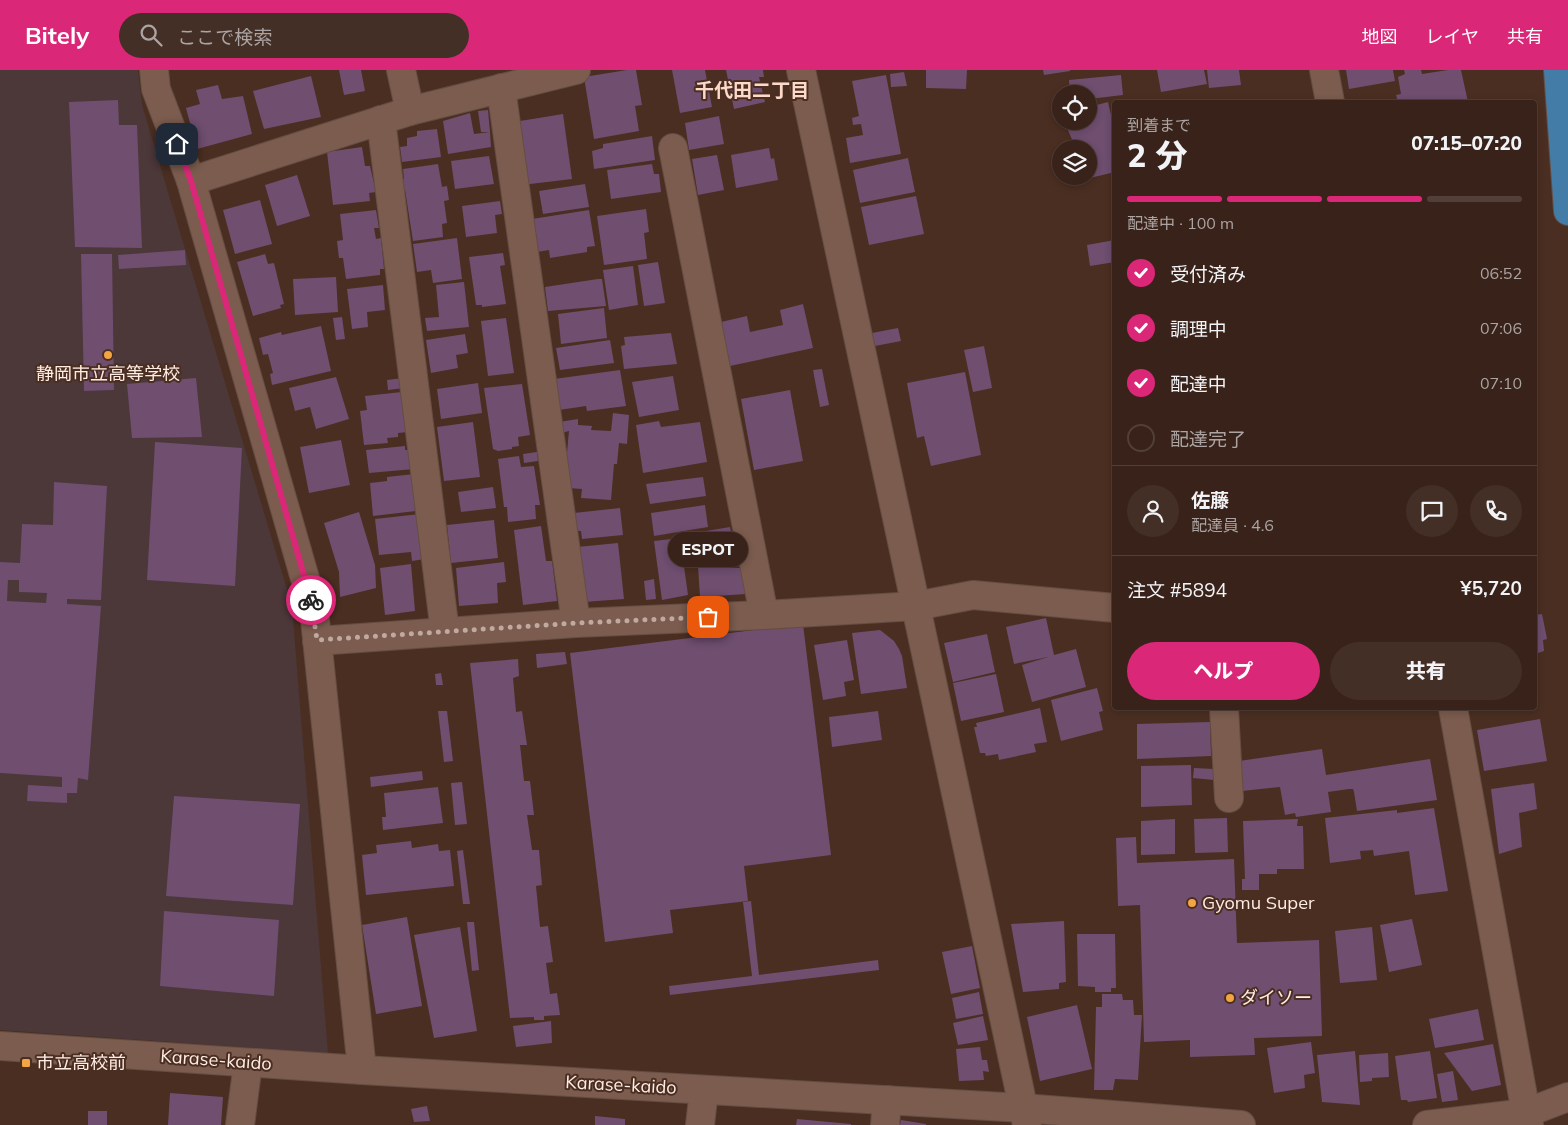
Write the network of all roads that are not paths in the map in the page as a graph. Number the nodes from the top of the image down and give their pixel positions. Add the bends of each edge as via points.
1 (154, 70) edge
2 (401, 70) edge
3 (576, 70) edge
4 (801, 70) edge
5 (1324, 70) edge
6 (1558, 70) edge
7 (501, 88) junction
8 (1330, 100) edge
9 (410, 110) junction
10 (381, 120) junction
11 (673, 148) dead end
12 (191, 181) junction
13 (1568, 211) edge
14 (916, 606) junction
15 (1112, 608) edge
16 (764, 615) junction
17 (576, 623) junction
18 (445, 632) junction
19 (317, 640) junction
20 (1224, 710) edge
21 (1453, 710) edge
22 (1229, 798) dead end
23 (0, 1046) edge
24 (248, 1062) junction
25 (362, 1070) junction
26 (704, 1090) junction
27 (1568, 1097) edge
28 (886, 1113) edge
29 (1025, 1116) edge
30 (1528, 1119) edge
31 (1199, 1123) edge
32 (240, 1125) edge
33 (700, 1125) edge
34 (1241, 1125) edge
35 (1427, 1125) edge

1 - 12 street via 156,89
2 - 9 street
3 - 7 street
4 - 14 street
5 - 8 street
6 - 13 main road
7 - 9 street
7 - 17 street
9 - 10 street
10 - 12 street
10 - 18 street
11 - 16 street
12 - 19 street via 314,610
14 - 15 street via 973,595
14 - 16 street
14 - 29 street
16 - 17 street
17 - 18 street
18 - 19 street
19 - 25 street
20 - 22 street
21 - 30 street
23 - 24 street, Karase-kaido
24 - 25 street, Karase-kaido
24 - 32 street
25 - 26 street, Karase-kaido
26 - 28 street, Karase-kaido
26 - 33 street
27 - 30 street
28 - 29 street, Karase-kaido
29 - 31 street, Karase-kaido
30 - 35 street
31 - 34 street, Karase-kaido

